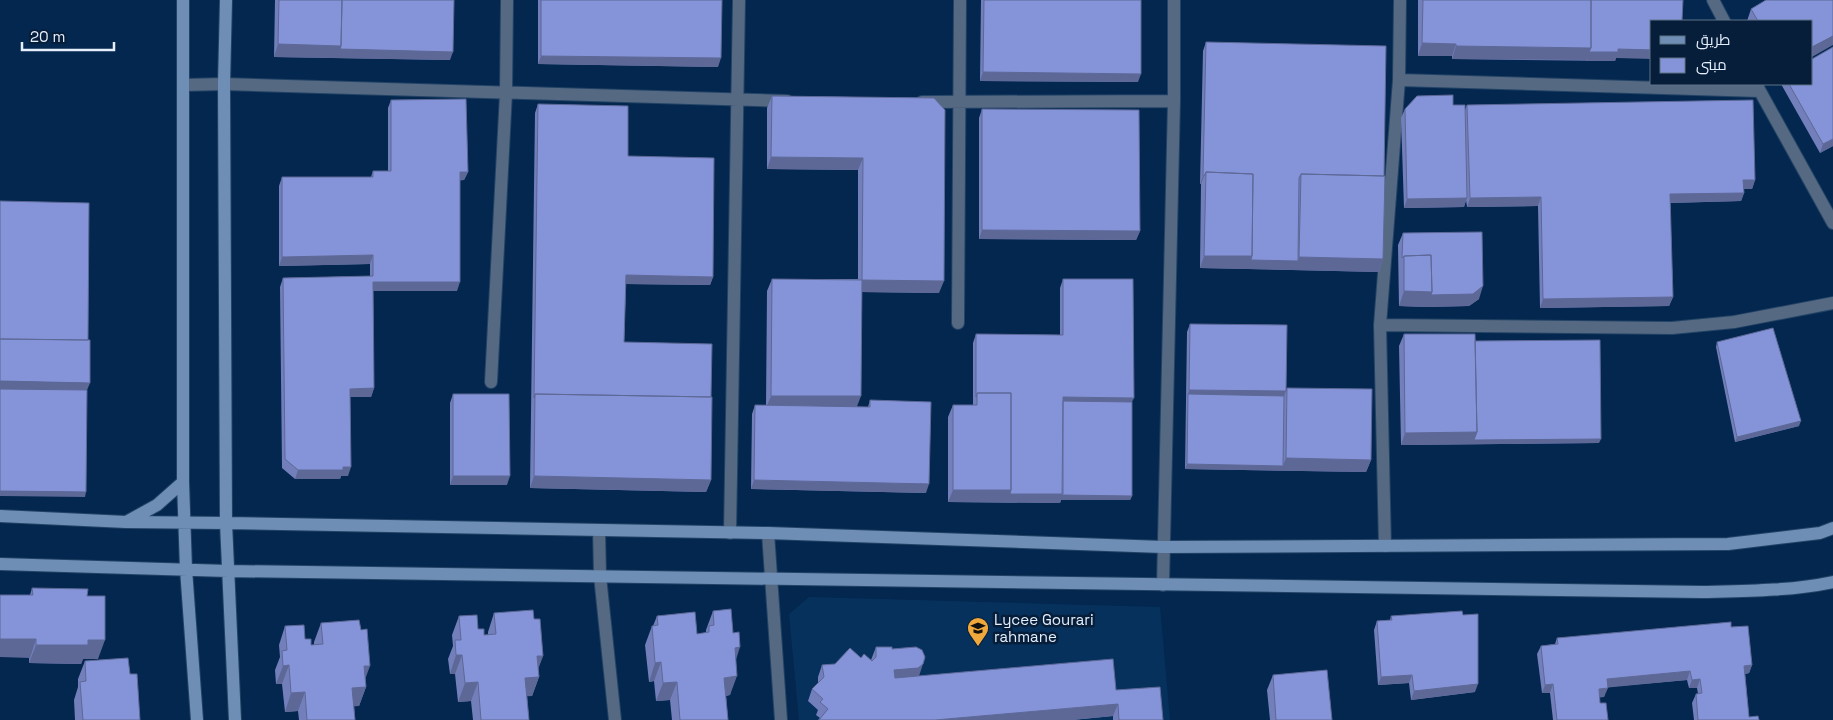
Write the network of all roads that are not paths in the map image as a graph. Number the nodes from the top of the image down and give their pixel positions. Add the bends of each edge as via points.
1 (182, 0) edge
2 (226, 0) edge
3 (507, 0) edge
4 (739, 0) edge
5 (960, 0) edge
6 (1174, 0) edge
7 (1400, 0) edge
8 (1713, 0) edge
9 (1723, 20) edge
10 (1399, 80) junction
11 (224, 84) junction
12 (183, 85) junction
13 (1650, 85) edge
14 (1655, 85) edge
15 (1758, 87) edge
16 (506, 93) junction
17 (738, 100) junction
18 (796, 101) edge
19 (1174, 101) junction
20 (911, 102) edge
21 (960, 103) junction
22 (1833, 222) edge
23 (1833, 303) edge
24 (958, 323) dead end
25 (1380, 325) junction
26 (491, 382) dead end
27 (183, 482) junction
28 (0, 516) edge
29 (126, 522) junction
30 (184, 523) junction
31 (226, 523) junction
32 (1833, 528) edge
33 (599, 530) junction
34 (730, 533) junction
35 (768, 534) junction
36 (1163, 546) junction
37 (1385, 546) junction
38 (0, 564) edge
39 (186, 569) junction
40 (228, 570) junction
41 (600, 576) junction
42 (771, 578) junction
43 (1833, 582) edge
44 (1162, 585) junction
45 (197, 720) edge
46 (235, 720) edge
47 (615, 720) edge
48 (781, 720) edge

1 - 12 main road
2 - 11 main road
3 - 16 street
4 - 17 street
5 - 21 street
6 - 19 street
7 - 10 street
8 - 9 street
10 - 13 street
10 - 25 street
11 - 12 street
11 - 16 street
11 - 31 main road
12 - 27 main road
14 - 15 street
15 - 22 street
16 - 17 street
16 - 26 street
17 - 18 street
17 - 34 street
19 - 21 street
19 - 36 street
20 - 21 street
21 - 24 street
23 - 25 street via 1734,322 1672,328
25 - 37 street
27 - 29 main road via 157,505
27 - 30 main road
28 - 29 main road
29 - 30 main road
30 - 31 main road
30 - 39 main road
31 - 33 main road
31 - 40 main road
32 - 37 main road via 1820,533 1728,544
33 - 34 main road
33 - 41 street
34 - 35 main road
35 - 36 main road
35 - 42 street
36 - 37 main road
36 - 44 street
38 - 39 main road
39 - 40 main road
39 - 45 main road
40 - 41 main road
40 - 46 main road
41 - 42 main road
41 - 47 street
42 - 44 main road
42 - 48 street
43 - 44 main road via 1764,590 1702,592

